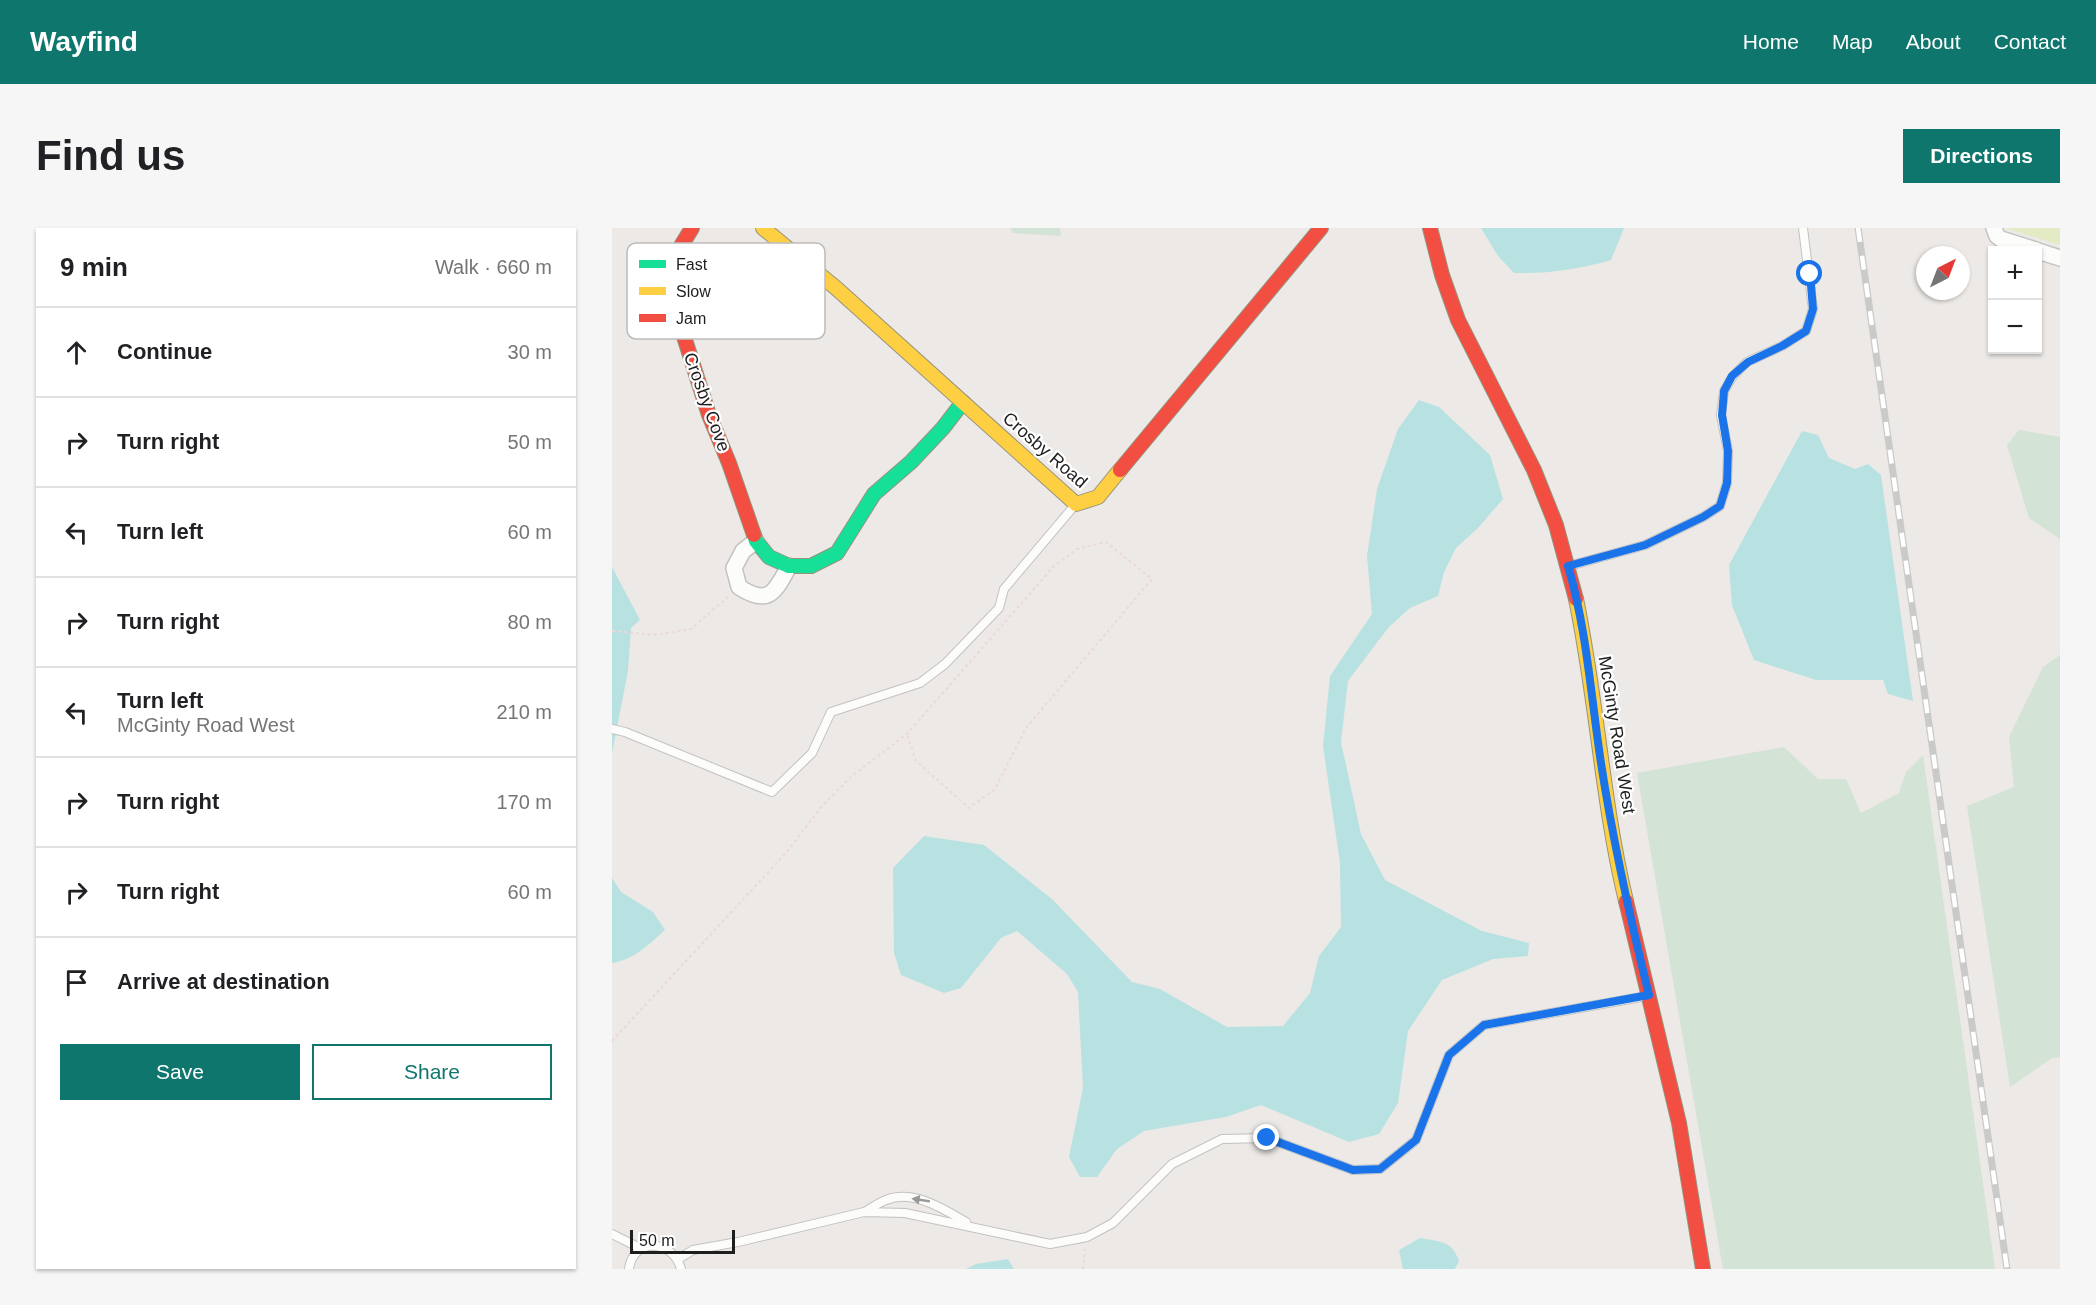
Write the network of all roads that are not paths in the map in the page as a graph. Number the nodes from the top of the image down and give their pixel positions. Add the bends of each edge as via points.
1 (692, 228) edge
2 (763, 228) edge
3 (1321, 228) edge
4 (1430, 228) edge
5 (1803, 228) edge
6 (1994, 228) edge
7 (683, 243) edge
8 (781, 243) edge
9 (2022, 246) edge
10 (2042, 253) edge
11 (2060, 258) edge
12 (825, 279) edge
13 (685, 339) edge
14 (963, 402) junction
15 (1076, 504) junction
16 (756, 541) junction
17 (789, 566) junction
18 (1568, 566) junction
19 (612, 729) edge
20 (1649, 995) junction
21 (864, 1212) junction
22 (973, 1226) junction
23 (612, 1234) edge
24 (642, 1249) junction
25 (678, 1259) junction
26 (629, 1269) edge
27 (681, 1269) edge
28 (1703, 1269) edge

1 - 7 street, Crosby Cove
2 - 8 street, Crosby Road
3 - 15 street, Crosby Road via 1098,497
4 - 18 street, McGinty Road West via 1458,320 1534,470
5 - 18 lane via 1813,309 1806,331 1748,362 1732,376 1724,391 1727,483 1720,506 1645,545
6 - 9 street via 2001,239
10 - 11 street
12 - 14 street, Crosby Road
13 - 16 street, Crosby Cove
14 - 15 street, Crosby Road
14 - 17 street via 927,445 874,494 837,553 811,566
15 - 19 lane via 1004,589 999,608 945,664 920,683 831,712 812,753 772,792
16 - 17 street, Crosby Cove via 769,557
16 - 17 street via 743,551 734,568 739,587 754,597 768,595 780,584
18 - 20 street, McGinty Road West via 1584,641 1623,888
20 - 22 lane via 1484,1025 1449,1055 1416,1140 1380,1169 1353,1170 1267,1138 1222,1139 1172,1164 1113,1223 1087,1237 1050,1244
20 - 28 street, McGinty Road West via 1679,1123
21 - 22 lane via 904,1213
22 -> 21 lane via 930,1201 887,1199
21 - 25 lane via 693,1250
23 - 24 lane
24 - 25 lane via 662,1246
24 - 26 lane
25 - 27 lane

